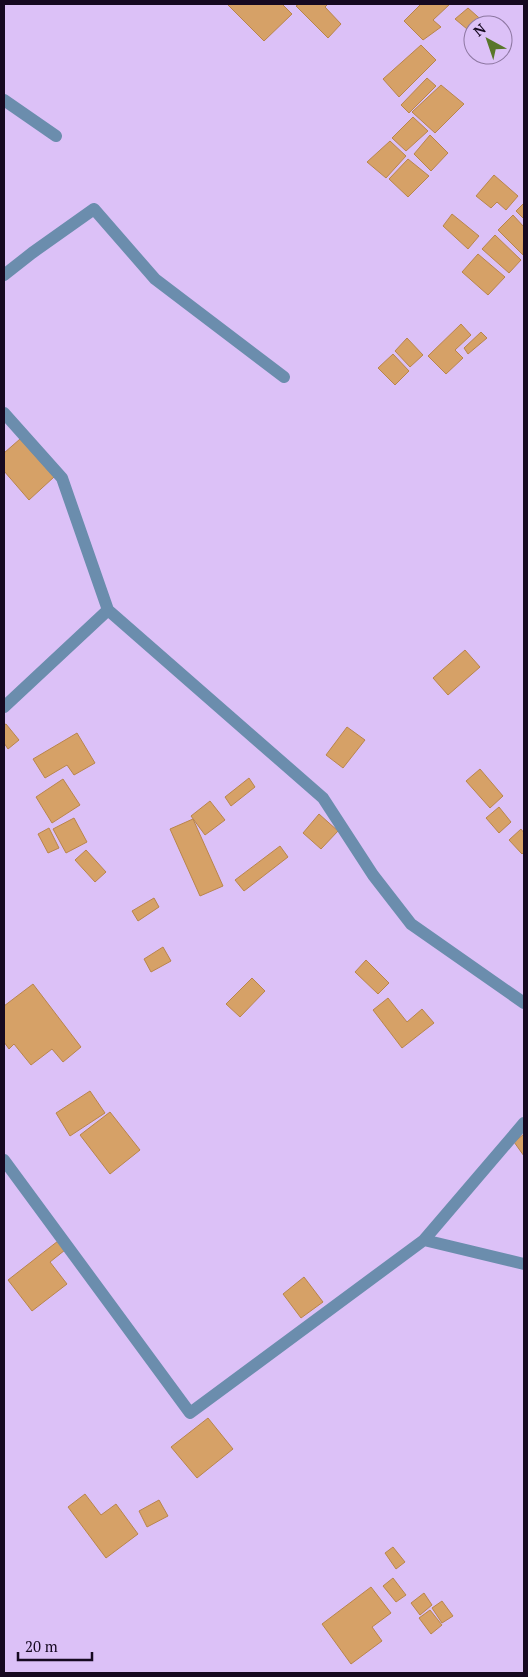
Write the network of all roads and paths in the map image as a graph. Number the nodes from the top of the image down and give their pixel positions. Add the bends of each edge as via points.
1 (4, 100) edge
2 (56, 136) dead end
3 (4, 275) edge
4 (284, 377) dead end
5 (4, 412) edge
6 (108, 610) junction
7 (4, 707) edge
8 (524, 1003) edge
9 (524, 1123) edge
10 (4, 1160) edge
11 (424, 1240) junction
12 (524, 1264) edge

1 - 2 street
3 - 4 street via 94,209 155,279
5 - 6 street via 62,478
6 - 7 street
6 - 8 street via 323,798 373,876 411,924
9 - 11 street
10 - 11 street via 190,1413
11 - 12 street

